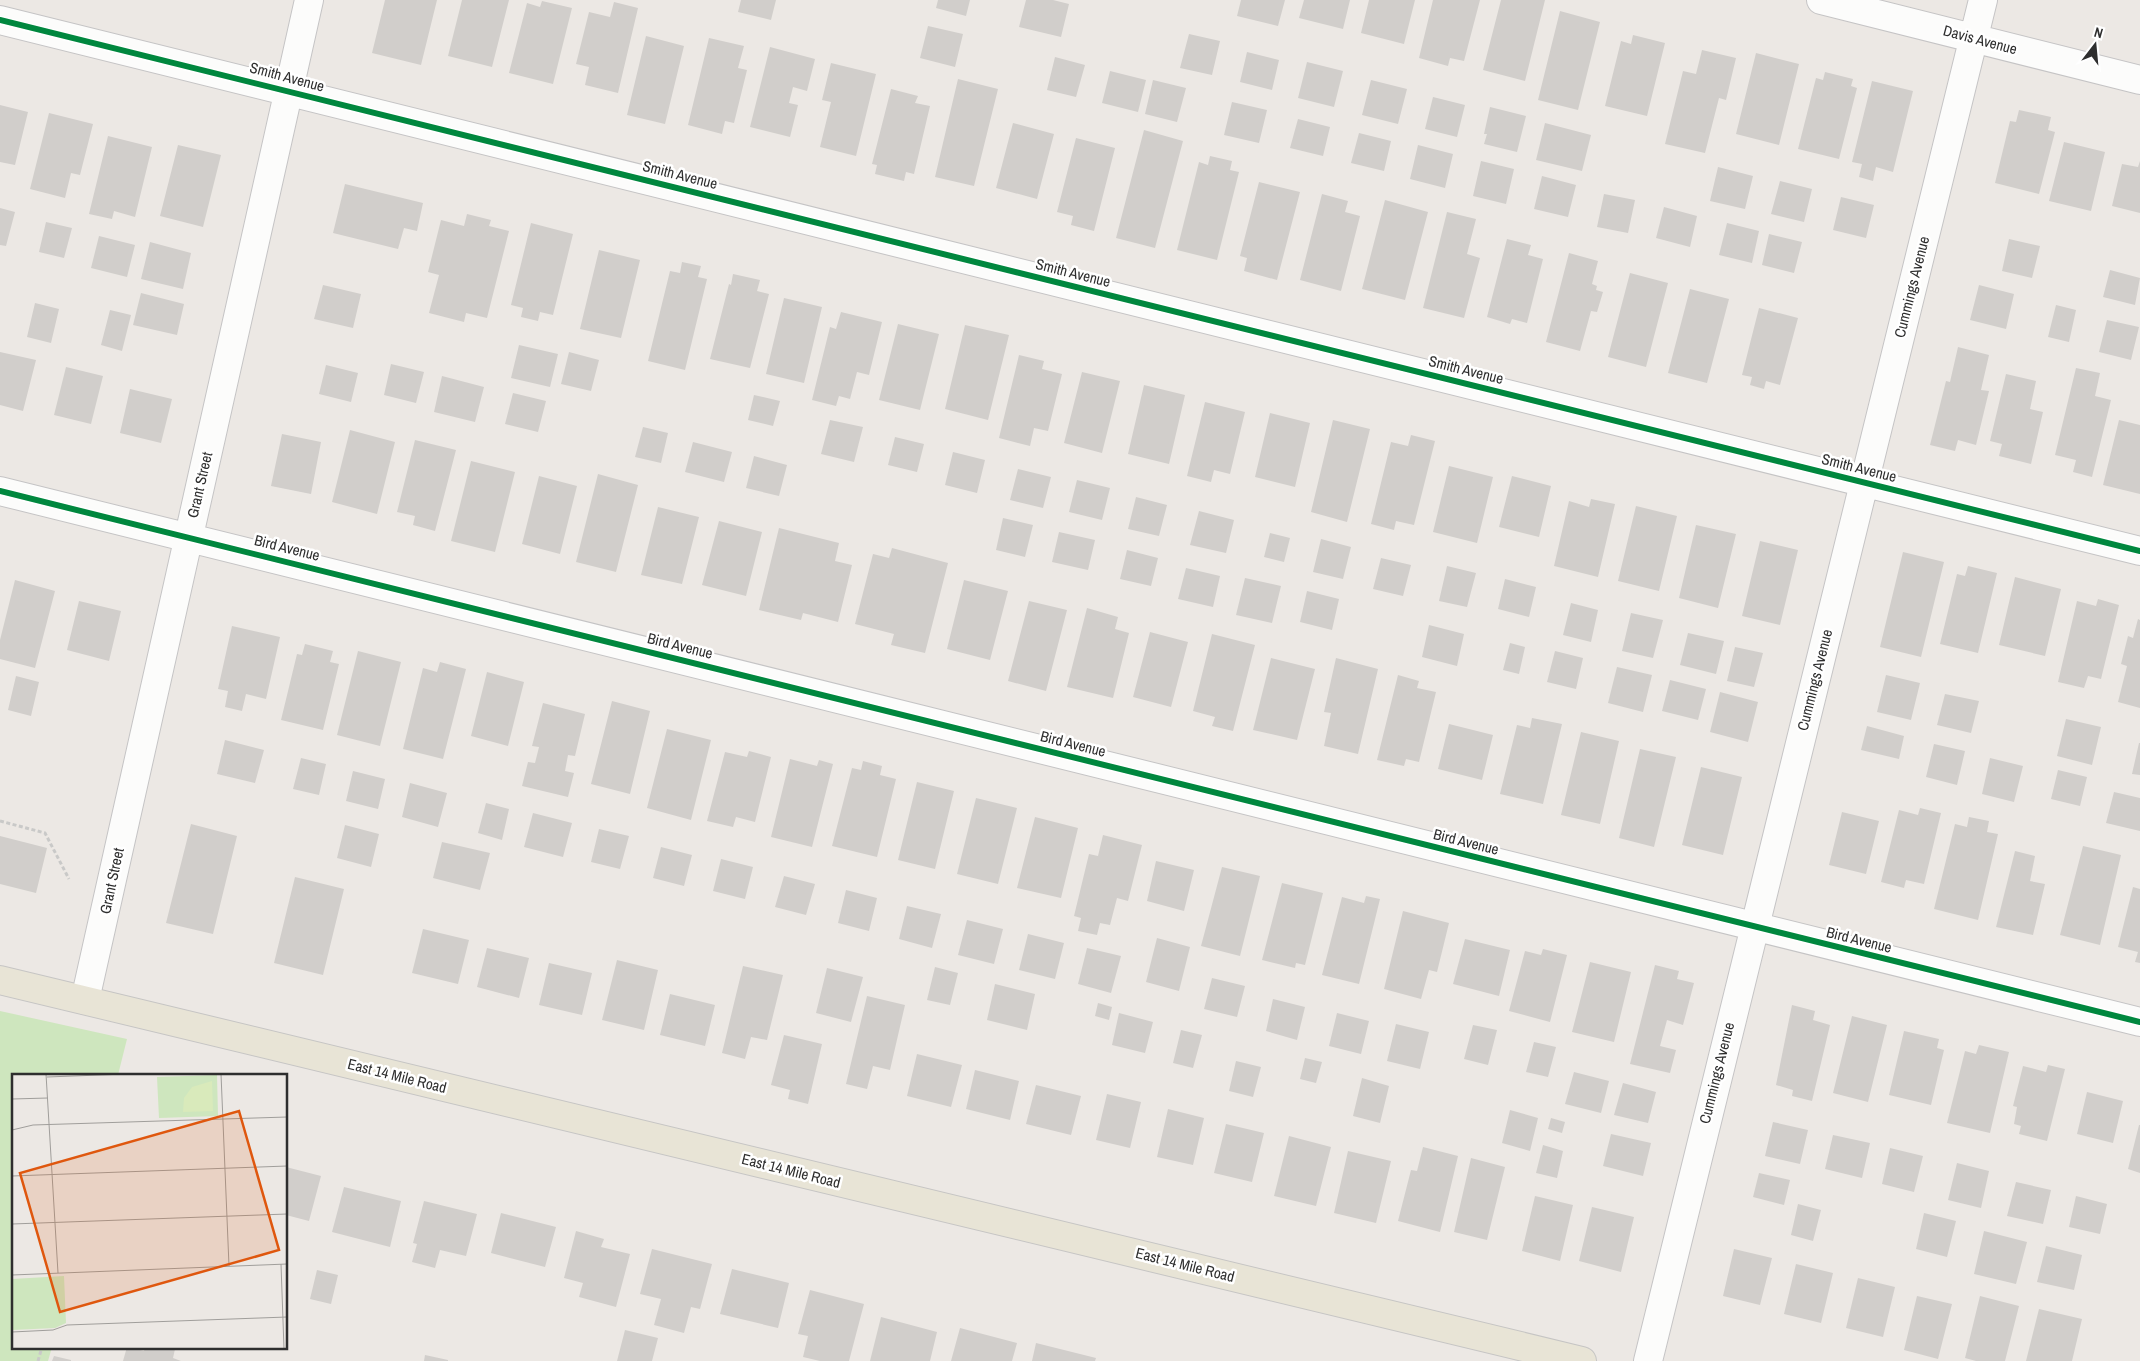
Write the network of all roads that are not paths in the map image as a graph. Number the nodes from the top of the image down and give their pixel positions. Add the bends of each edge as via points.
1 (309, 0) edge
2 (1821, 0) edge
3 (1983, 0) edge
4 (0, 20) edge
5 (1974, 38) junction
6 (2140, 80) edge
7 (288, 90) junction
8 (1864, 481) junction
9 (0, 491) edge
10 (188, 537) junction
11 (2140, 551) edge
12 (1753, 927) junction
13 (0, 980) edge
14 (85, 1000) junction
15 (2140, 1022) edge
16 (1582, 1361) edge
17 (1648, 1361) edge

1 - 7 street, Grant Street
2 - 5 street, Davis Avenue
3 - 5 street, Cummings Avenue
4 - 7 street, Smith Avenue
5 - 6 street, Davis Avenue
5 - 8 street, Cummings Avenue
7 - 8 street, Smith Avenue
7 - 10 street, Grant Street
8 - 11 street, Smith Avenue
8 - 12 street, Cummings Avenue
9 - 10 street, Bird Avenue
10 - 12 street, Bird Avenue
10 - 14 street, Grant Street
12 - 15 street, Bird Avenue
12 - 17 street, Cummings Avenue
13 - 14 main road, East 14 Mile Road
14 - 16 main road, East 14 Mile Road

